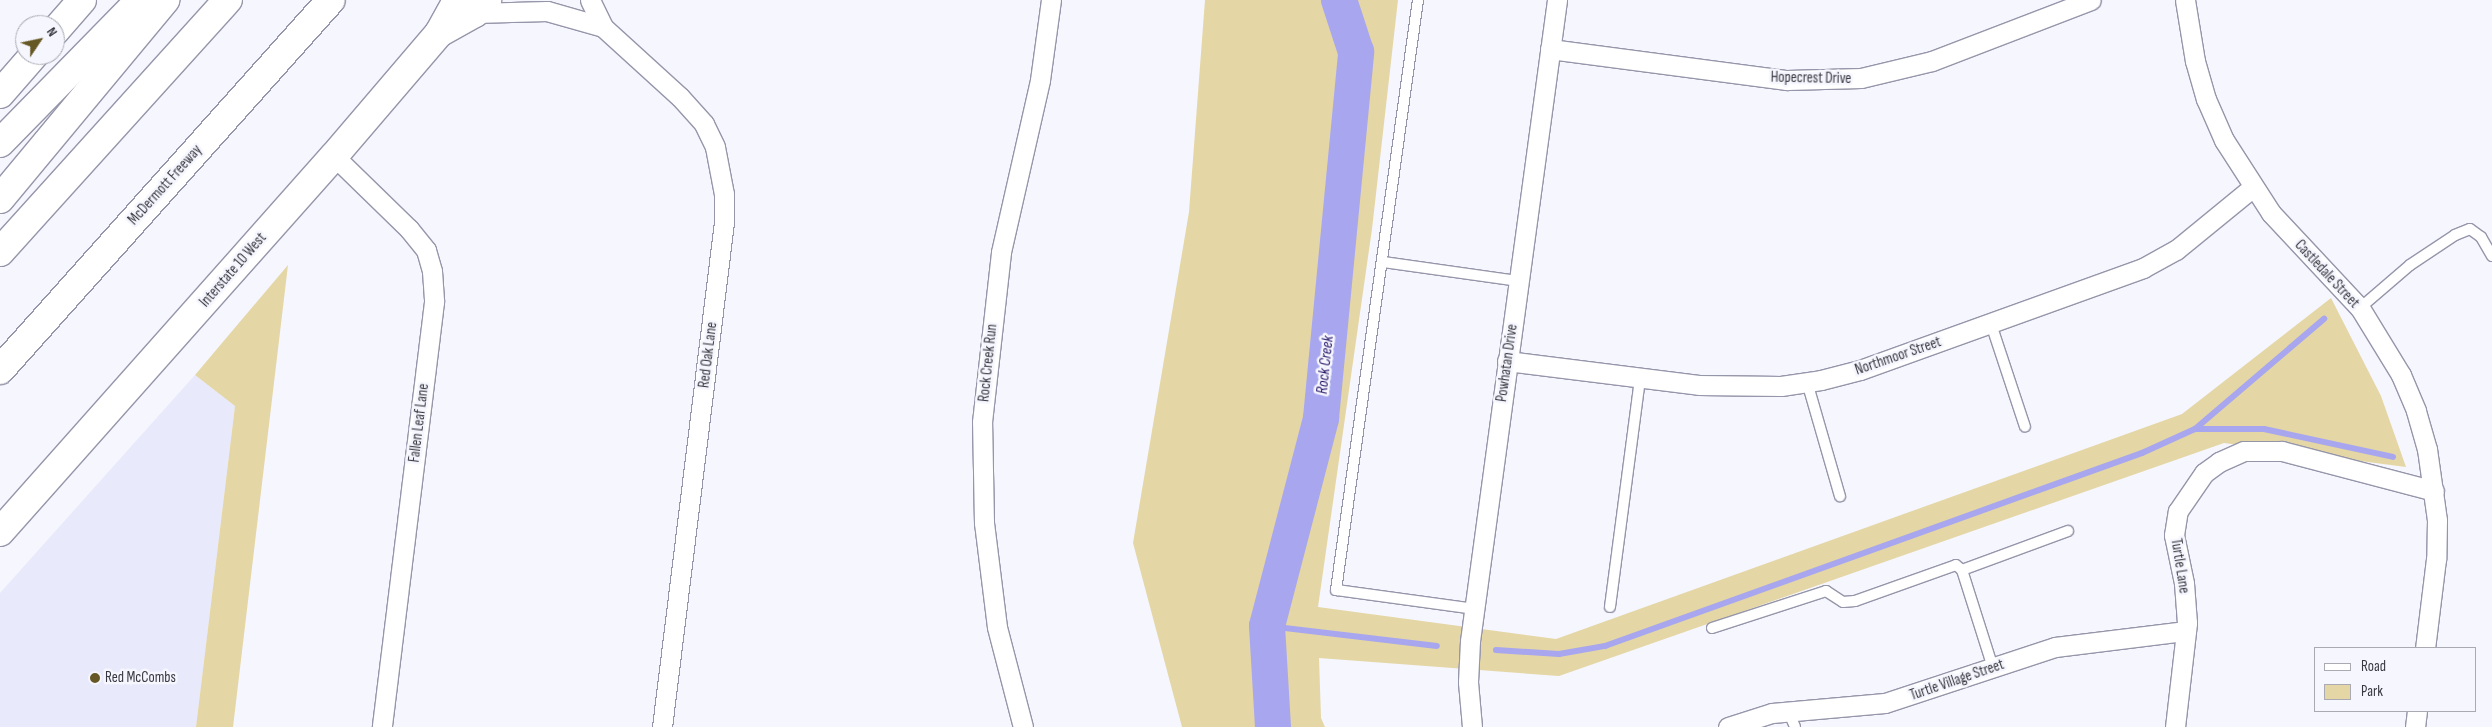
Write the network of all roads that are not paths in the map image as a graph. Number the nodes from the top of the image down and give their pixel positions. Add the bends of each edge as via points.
1 (82, 0) edge
2 (140, 0) edge
3 (165, 0) edge
4 (228, 0) edge
5 (331, 0) edge
6 (590, 0) edge
7 (1051, 0) edge
8 (1418, 0) edge
9 (1557, 0) edge
10 (2091, 0) edge
11 (2185, 0) edge
12 (473, 4) edge
13 (65, 20) edge
14 (603, 27) junction
15 (1550, 50) junction
16 (25, 65) edge
17 (0, 94) edge
18 (0, 143) edge
19 (334, 156) junction
20 (2253, 187) junction
21 (0, 199) edge
22 (0, 252) edge
23 (2492, 256) edge
24 (1383, 262) junction
25 (1518, 281) junction
26 (2360, 308) junction
27 (1991, 324) junction
28 (1507, 361) junction
29 (0, 370) edge
30 (1640, 378) junction
31 (1807, 382) junction
32 (2025, 428) dead end
33 (2434, 491) junction
34 (1840, 496) dead end
35 (2068, 531) dead end
36 (0, 532) edge
37 (1962, 570) junction
38 (1610, 607) dead end
39 (1474, 609) junction
40 (1712, 628) dead end
41 (2186, 631) junction
42 (2425, 647) edge
43 (1993, 668) junction
44 (2417, 712) edge
45 (1792, 719) edge
46 (382, 727) edge
47 (662, 727) edge
48 (1023, 727) edge
49 (1472, 727) edge
50 (1728, 727) edge
51 (2175, 727) edge
52 (2415, 727) edge

1 - 13 main road
2 - 18 main road
3 - 21 main road
4 - 22 main road
5 - 29 main road, McDermott Freeway
6 - 14 street, Red Oak Lane
7 - 48 street, Rock Creek Run via 1040,80 1001,252 982,422 984,523 997,628
8 - 24 lane
9 - 15 street, Powhatan Drive
10 - 15 street, Hopecrest Drive via 1932,61 1861,78 1788,80
11 - 20 street, Castledale Street via 2195,61 2206,99 2224,140
12 - 14 street, Red Oak Lane via 547,11
12 - 19 main road, Interstate 10 West via 439,33
14 - 47 street, Red Oak Lane via 680,97 704,124 716,147 724,194
15 - 25 street, Powhatan Drive
16 - 17 main road
19 - 36 main road, Interstate 10 West
19 - 46 street, Fallen Leaf Lane via 409,229 426,250 432,271 434,302
20 - 26 street, Castledale Street via 2302,248
20 - 27 street, Northmoor Street via 2176,250 2143,268
23 - 26 lane via 2481,237 2470,229 2455,235 2410,265
24 - 25 lane
24 - 39 lane via 1336,590
25 - 28 street, Powhatan Drive
26 - 33 street, Castledale Street via 2396,366 2416,411
27 - 31 street, Northmoor Street via 1860,370
27 - 32 lane
28 - 30 street, Northmoor Street
28 - 39 street, Powhatan Drive
30 - 31 street, Northmoor Street via 1747,387
30 - 38 lane
31 - 34 lane
33 - 41 street, Turtle Lane via 2282,451 2244,451 2218,462 2204,473 2178,512 2174,535 2184,583
33 - 42 street, Castledale Street via 2436,559
35 - 37 lane
37 - 40 lane via 1956,565 1855,601 1843,602 1826,591
37 - 43 lane
39 - 49 street, Powhatan Drive via 1468,682
41 - 43 street, Turtle Village Street via 2055,647
41 - 51 street, Turtle Lane
43 - 45 street, Turtle Village Street via 1885,703
44 - 52 street
45 - 50 street, Turtle Village Street

